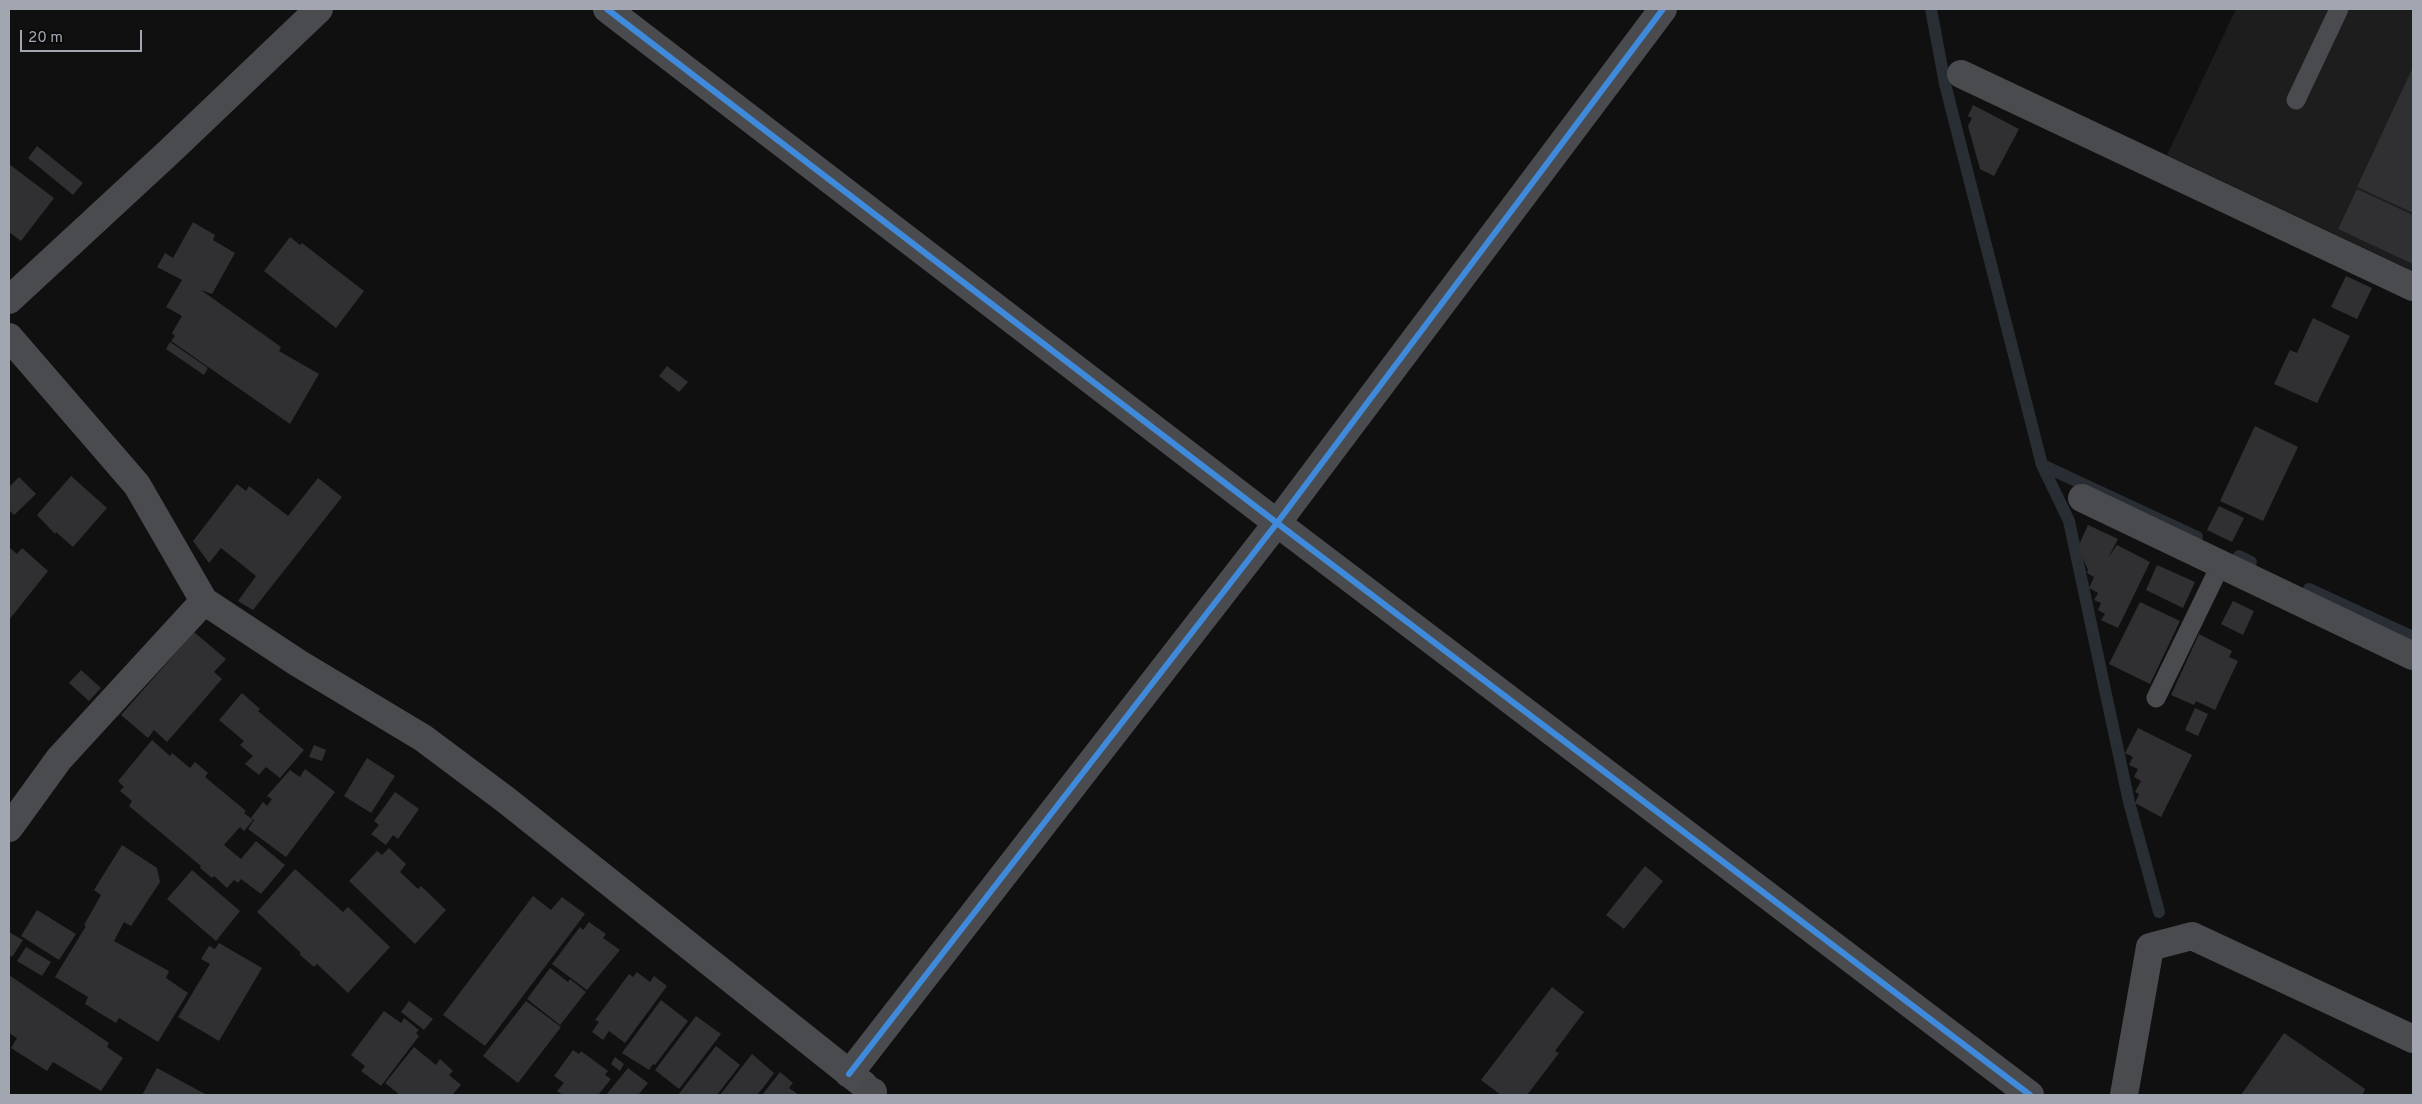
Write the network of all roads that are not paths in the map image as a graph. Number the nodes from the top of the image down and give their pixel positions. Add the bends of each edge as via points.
1 (319, 9) edge
2 (607, 9) edge
3 (1663, 9) edge
4 (2339, 9) edge
5 (1961, 74) dead end
6 (2296, 100) dead end
7 (2413, 287) edge
8 (9, 300) edge
9 (9, 337) edge
10 (2082, 498) dead end
11 (1277, 523) junction
12 (2221, 564) junction
13 (204, 601) junction
14 (2413, 656) edge
15 (2156, 698) dead end
16 (9, 828) edge
17 (2413, 1039) edge
18 (849, 1074) junction
19 (874, 1094) edge
20 (2030, 1095) edge
21 (2124, 1095) edge

1 - 8 street
2 - 11 street
3 - 11 street
4 - 6 lane
5 - 7 street
9 - 13 street via 137,485
10 - 12 street
11 - 18 street
11 - 20 street
12 - 14 street
12 - 15 lane
13 - 16 street via 59,759
13 - 18 street via 298,663 423,738 506,800
17 - 21 street via 2192,936 2150,947
18 - 19 street

